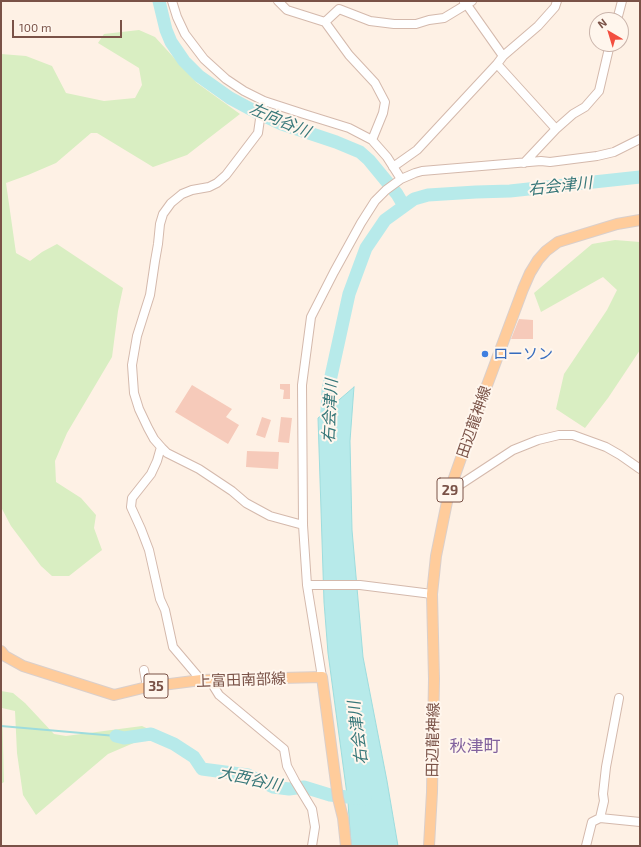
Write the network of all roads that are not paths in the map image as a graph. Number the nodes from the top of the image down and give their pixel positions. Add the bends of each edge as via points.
1 (172, 1) edge
2 (278, 1) edge
3 (557, 1) edge
4 (622, 1) edge
5 (467, 2) edge
6 (619, 12) edge
7 (325, 22) junction
8 (608, 52) edge
9 (503, 56) junction
10 (497, 64) junction
11 (264, 101) junction
12 (556, 129) junction
13 (640, 139) edge
14 (372, 140) junction
15 (524, 163) junction
16 (393, 167) junction
17 (400, 180) junction
18 (640, 220) edge
19 (161, 447) junction
20 (640, 469) edge
21 (449, 492) junction
22 (303, 525) junction
23 (307, 585) junction
24 (432, 594) junction
25 (1, 651) edge
26 (144, 670) dead end
27 (322, 677) junction
28 (201, 680) junction
29 (212, 680) junction
30 (147, 687) junction
31 (619, 698) dead end
32 (600, 818) junction
33 (640, 822) edge
34 (312, 846) edge
35 (346, 846) edge
36 (429, 846) edge
37 (586, 846) edge

1 - 11 street via 185,34 204,59 226,80
2 - 7 street via 287,10
3 - 9 street via 555,7 538,26
4 - 6 street
5 - 7 street via 444,18 416,24 370,20 339,9
5 - 9 street
7 - 14 street via 349,55 375,83 385,102
8 - 12 street via 598,91 585,107
9 - 10 street
10 - 12 street
10 - 16 street via 417,150
11 - 14 street via 349,128
11 - 19 street via 258,133 226,175 209,187 192,190 171,202 160,224 150,295 137,336 132,365 134,393 139,409
12 - 15 street
13 - 15 street via 614,152 597,156
14 - 16 street
15 - 17 street via 422,171
16 - 17 street
17 - 22 street via 375,201 311,317 302,385
18 - 21 main road, 田辺龍神線 / 29 via 611,225 558,242 538,260 523,289
19 - 22 street via 232,491 246,503 270,516
19 - 28 street via 151,474 132,498 130,507 142,529 149,550 173,647
20 - 21 street via 606,447 573,435 559,435 513,450
21 - 24 main road, 田辺龍神線 / 29 via 436,556
22 - 23 street
23 - 24 street via 360,586
23 - 27 street
24 - 36 main road, 田辺龍神線 / 29 via 434,680
25 - 30 main road, 上富田南部線 / 35 via 23,666 114,695
26 - 30 street
27 - 29 main road, 上富田南部線 / 35
27 - 35 main road
28 - 29 main road, 上富田南部線 / 35
28 - 30 main road, 上富田南部線 / 35
29 - 34 street via 219,695 284,749 287,766 312,809 315,827
31 - 32 street
32 - 33 street
32 - 37 street via 592,822

